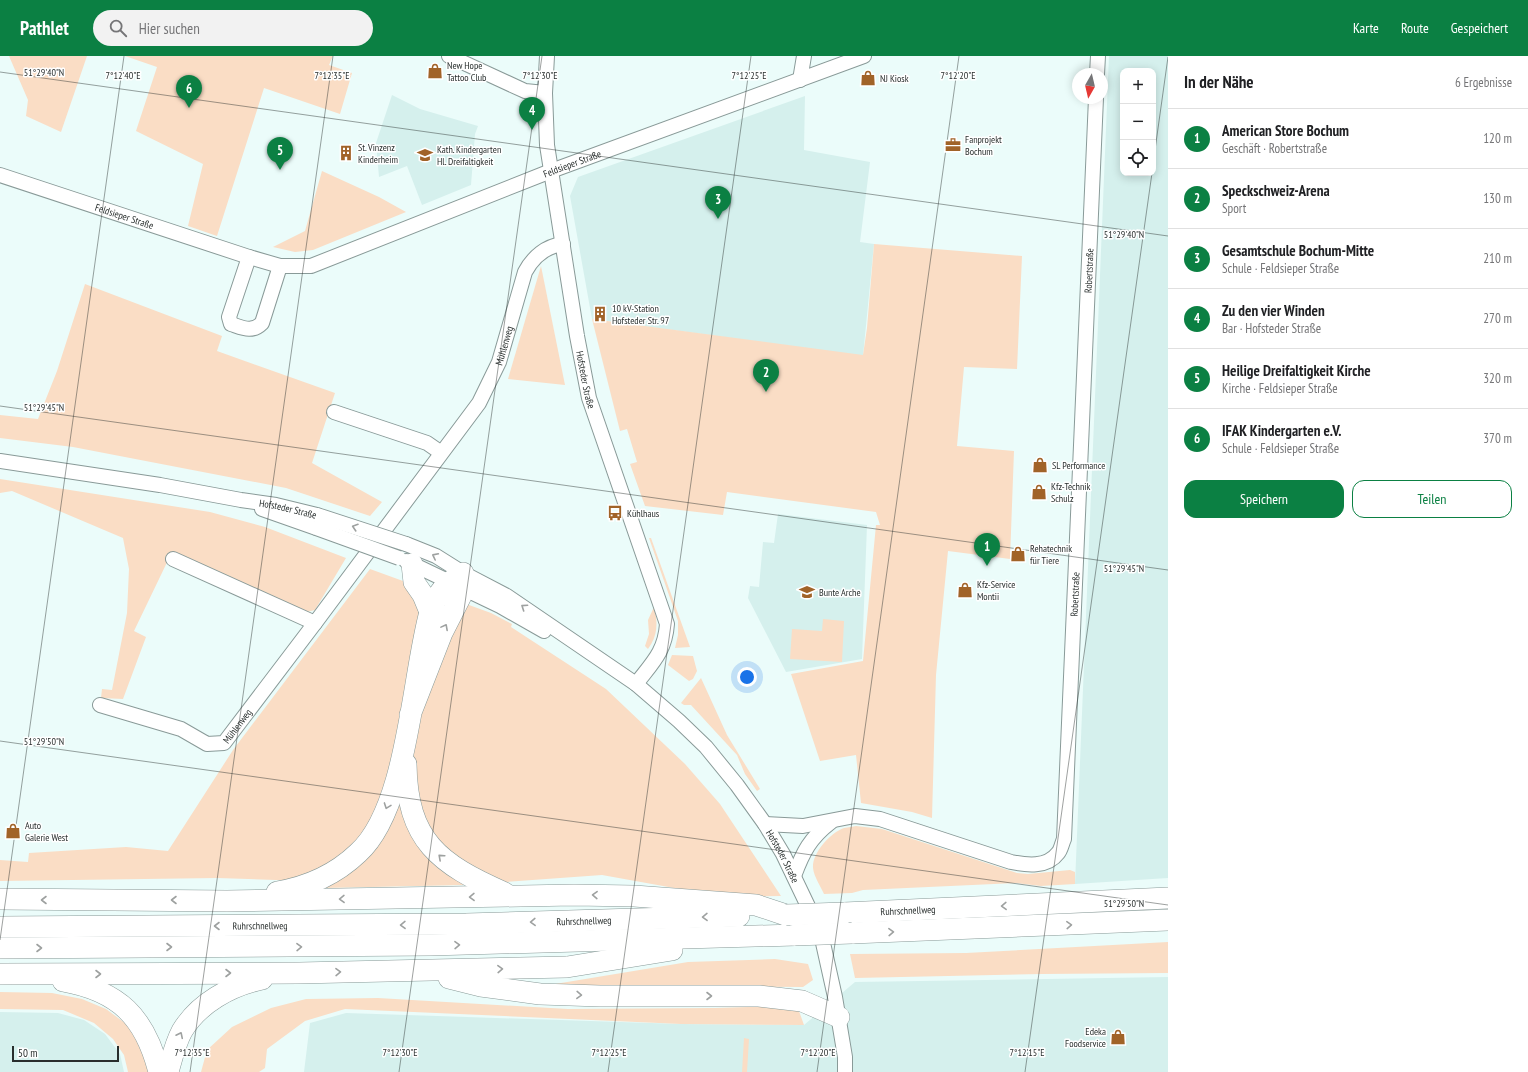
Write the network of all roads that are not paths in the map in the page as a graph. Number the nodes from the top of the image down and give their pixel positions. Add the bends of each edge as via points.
1 (449, 56) edge
2 (547, 56) edge
3 (804, 56) edge
4 (864, 56) edge
5 (1098, 56) edge
6 (1097, 68) edge
7 (800, 80) junction
8 (545, 93) junction
9 (1096, 104) edge
10 (551, 170) junction
11 (0, 175) edge
12 (563, 244) junction
13 (249, 257) junction
14 (280, 266) junction
15 (334, 412) dead end
16 (440, 452) junction
17 (0, 461) edge
18 (317, 521) junction
19 (173, 559) dead end
20 (406, 561) junction
21 (459, 581) junction
22 (430, 612) junction
23 (315, 623) junction
24 (636, 684) junction
25 (100, 705) dead end
26 (410, 715) junction
27 (405, 742) junction
28 (833, 820) junction
29 (765, 824) junction
30 (794, 876) junction
31 (511, 896) junction
32 (1168, 898) edge
33 (0, 899) edge
34 (227, 901) junction
35 (786, 915) junction
36 (1168, 920) edge
37 (0, 927) edge
38 (772, 936) junction
39 (0, 948) edge
40 (405, 971) junction
41 (299, 973) junction
42 (1, 974) edge
43 (838, 1017) junction
44 (159, 1072) edge
45 (168, 1072) edge
46 (845, 1072) edge

1 - 8 street via 525,91
2 - 8 street, Hofsteder Straße
3 - 7 street
4 - 7 street, Feldsieper Straße
5 - 6 street
7 - 10 street, Feldsieper Straße
8 - 10 street, Hofsteder Straße via 547,145
9 - 28 street, Robertstraße via 1064,839 1058,854 1049,860 1029,866 880,819 855,816
10 - 12 street, Hofsteder Straße
10 - 14 street, Feldsieper Straße via 311,266
11 - 13 street, Feldsieper Straße
12 - 16 street, Mühlenweg via 551,246 531,261 525,272 493,376 479,403
12 - 24 street, Hofsteder Straße via 589,398 667,624 666,639 662,648
13 - 14 street, Feldsieper Straße
13 - 14 street via 229,316 231,324 249,330 257,328 262,323
15 - 16 street via 427,443
16 - 23 street, Mühlenweg
17 - 18 street, Hofsteder Straße via 153,483 241,500
18 - 20 street, Hofsteder Straße, bridge
21 -> 18 street, Hofsteder Straße, bridge via 436,556 406,544
19 - 23 street
20 - 21 street, Hofsteder Straße
20 - 22 highway
21 - 22 highway via 436,597
21 - 24 street, Hofsteder Straße via 542,630 568,637
26 -> 21 highway
22 - 26 highway
23 - 25 street, Mühlenweg via 224,743 207,744 181,729
24 - 29 street, Hofsteder Straße via 706,748
26 - 27 highway
31 -> 27 highway via 453,867 436,853 420,832 411,812 406,789
27 -> 34 highway via 384,816 359,853 327,875 305,885
28 - 29 street, Robertstraße via 803,826
28 - 30 street via 812,839
29 - 30 street, Hofsteder Straße
30 - 43 street, Hofsteder Straße via 823,943
31 -> 34 highway
35 -> 31 highway via 756,905 634,896
32 -> 35 highway, Ruhrschnellweg, bridge
34 -> 33 highway
35 -> 37 highway, Ruhrschnellweg via 466,924
38 -> 36 highway, Ruhrschnellweg, bridge
39 -> 38 highway, Ruhrschnellweg via 431,945
40 -> 38 highway via 567,967 704,944
41 -> 40 highway
40 -> 43 highway via 540,994 759,996 802,1000
42 -> 41 highway
45 -> 41 highway via 181,1032 191,1017 206,1003 232,988 252,981
42 - 44 highway via 74,983 121,1004 141,1025 152,1046
43 - 46 street, Hofsteder Straße via 846,1057

